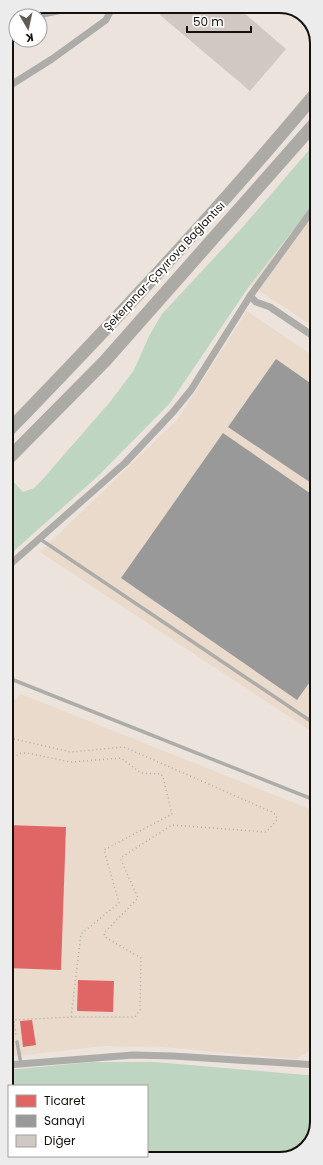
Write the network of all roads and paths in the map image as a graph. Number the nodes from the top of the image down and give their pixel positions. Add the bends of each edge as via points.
1 (110, 13) edge
2 (13, 84) edge
3 (310, 101) edge
4 (310, 129) edge
5 (310, 213) edge
6 (250, 296) junction
7 (310, 334) edge
8 (13, 426) edge
9 (13, 454) edge
10 (40, 539) junction
11 (13, 562) edge
12 (13, 680) edge
13 (310, 721) edge
14 (13, 740) edge
15 (13, 757) edge
16 (310, 798) edge
17 (71, 1017) junction
18 (17, 1042) joint
19 (21, 1064) junction
20 (13, 1065) edge
21 (310, 1065) edge

1 - 2 street via 106,20 52,60
3 - 8 highway, Şekerpınar-Çayırova Bağlantısı via 258,164
4 - 9 highway, Şekerpınar-Çayırova Bağlantısı via 105,361
5 - 6 street
6 - 7 street
6 - 10 street via 191,390 173,412 125,462
10 - 11 street
10 - 13 lane
12 - 16 lane
14 - 17 path via 71,752 124,747 276,815 277,820 266,832 172,825 122,857 121,860 138,898 104,933 105,937 141,958 140,1010 135,1017
15 - 17 path via 27,753 71,762 121,758 141,773 161,774 172,814 104,850 119,903 82,934
17 - 18 path via 14,1020
18 - 19 lane
19 - 20 street
19 - 21 street via 140,1055

